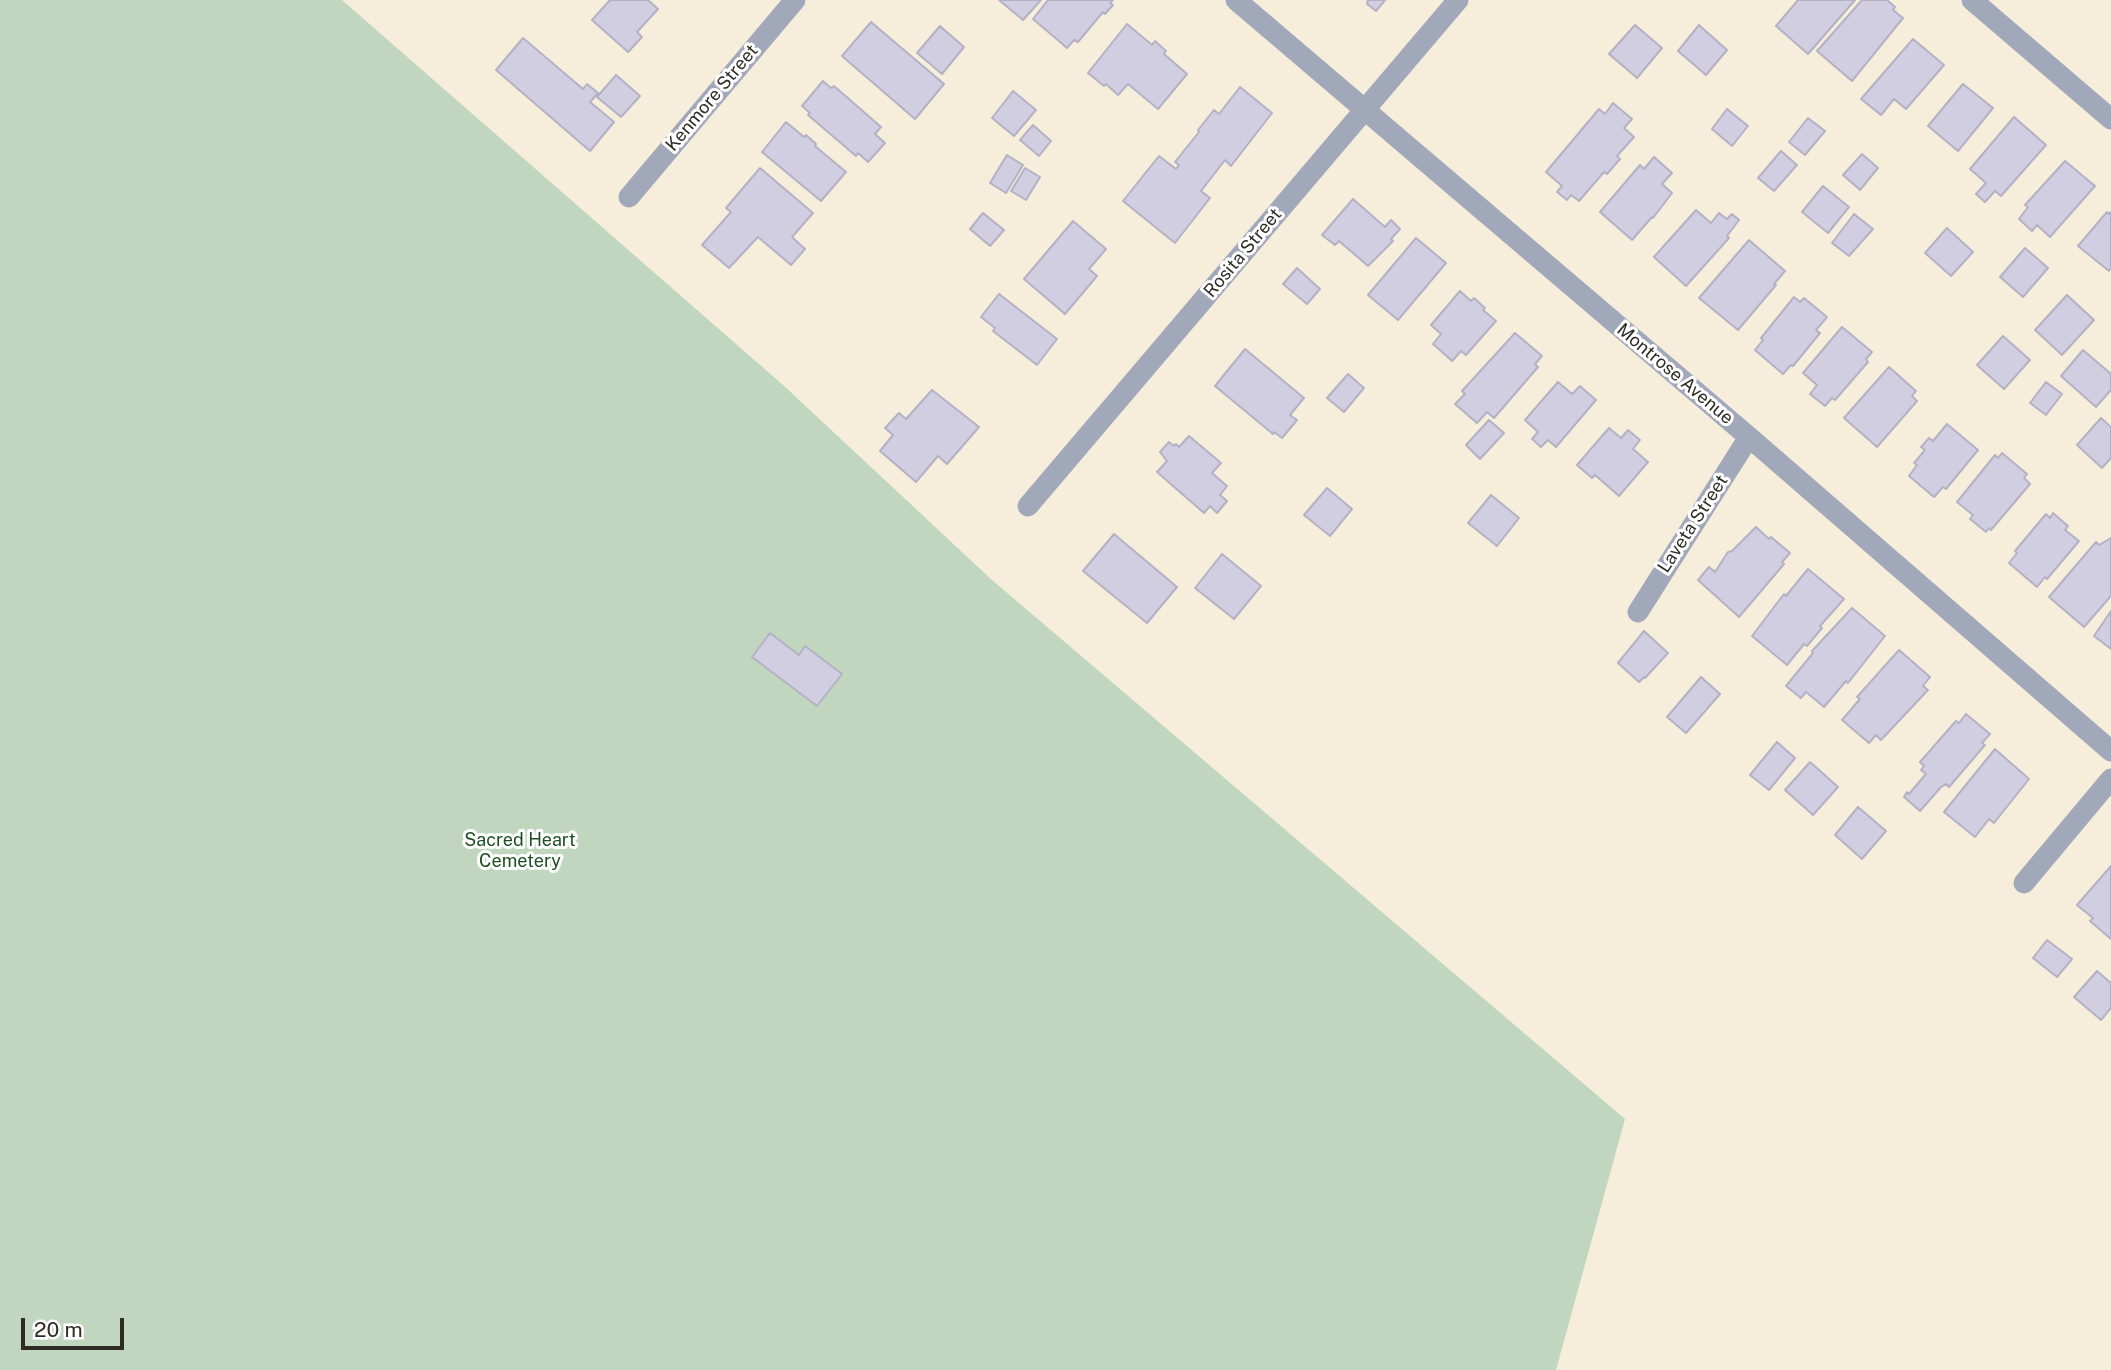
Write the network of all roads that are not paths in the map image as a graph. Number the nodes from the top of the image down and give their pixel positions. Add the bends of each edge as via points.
1 (795, 0) edge
2 (1236, 0) edge
3 (1458, 0) edge
4 (1972, 0) edge
5 (1365, 109) junction
6 (2111, 119) edge
7 (629, 197) dead end
8 (1749, 437) junction
9 (1028, 506) dead end
10 (1638, 612) dead end
11 (2111, 751) edge
12 (2111, 779) edge
13 (2024, 883) dead end

1 - 7 street, Kenmore Street
2 - 5 street, Montrose Avenue
3 - 5 street, Rosita Street
4 - 6 street
5 - 8 street, Montrose Avenue
5 - 9 street, Rosita Street
8 - 10 street, Laveta Street
8 - 11 street, Montrose Avenue
12 - 13 street

